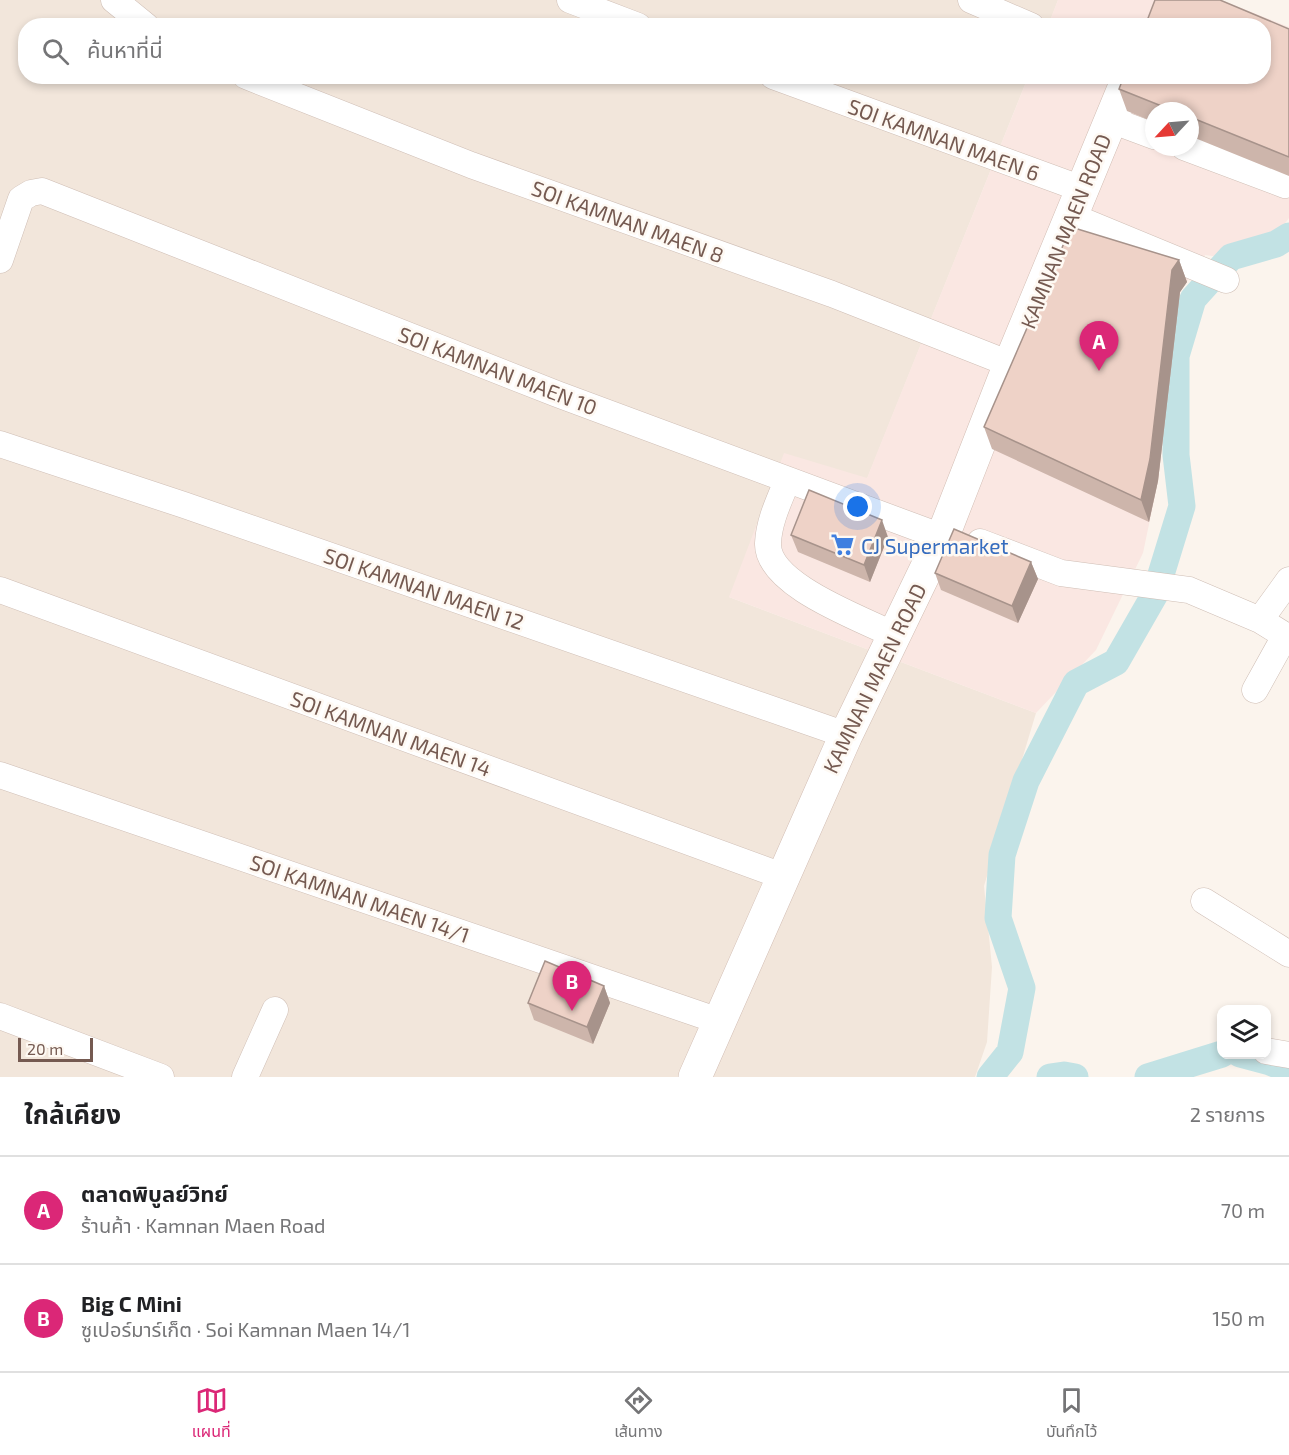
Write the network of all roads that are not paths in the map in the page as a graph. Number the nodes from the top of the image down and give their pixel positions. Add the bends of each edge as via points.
1 (114, 0) edge
2 (570, 0) edge
3 (971, 0) edge
4 (136, 18) edge
5 (617, 18) edge
6 (1013, 18) edge
7 (266, 84) edge
8 (792, 84) edge
9 (1126, 84) edge
10 (1111, 120) junction
11 (1145, 133) edge
12 (1199, 153) edge
13 (1286, 185) dead end
14 (1076, 203) junction
15 (0, 260) edge
16 (1226, 280) dead end
17 (1010, 364) junction
18 (0, 444) edge
19 (787, 481) junction
20 (944, 532) junction
21 (1289, 580) edge
22 (0, 590) edge
23 (1260, 620) junction
24 (894, 635) junction
25 (1287, 637) edge
26 (1255, 690) dead end
27 (846, 735) junction
28 (0, 775) edge
29 (782, 876) junction
30 (1204, 901) dead end
31 (1289, 954) edge
32 (274, 1010) dead end
33 (0, 1016) edge
34 (719, 1021) junction
35 (1271, 1052) edge
36 (1289, 1055) edge
37 (161, 1077) edge
38 (245, 1077) edge
39 (695, 1077) edge

1 - 4 street
2 - 5 street
3 - 6 street
7 - 17 street, SOI KAMNAN MAEN 8 via 471,165 832,294
8 - 14 street, SOI KAMNAN MAEN 6
9 - 10 street, KAMNAN MAEN ROAD
10 - 11 street
10 - 14 street, KAMNAN MAEN ROAD
12 - 13 street
14 - 16 street, SOI KAMNAN MAEN 6 via 1176,259
14 - 17 street, KAMNAN MAEN ROAD
15 - 19 street, SOI KAMNAN MAEN 10 via 21,199 42,191
17 - 20 street, KAMNAN MAEN ROAD
18 - 27 street, SOI KAMNAN MAEN 12
19 - 20 street, SOI KAMNAN MAEN 10
19 - 24 street via 772,517 767,545 778,568 798,587
20 - 23 street, SOI KAMNAN MAEN 10 via 1061,573 1189,590
20 - 24 street, KAMNAN MAEN ROAD
21 - 23 street
22 - 29 street, SOI KAMNAN MAEN 14
23 - 25 street, SOI KAMNAN MAEN 10
24 - 27 street, KAMNAN MAEN ROAD
25 - 26 street
27 - 29 street, KAMNAN MAEN ROAD
28 - 34 street, SOI KAMNAN MAEN 14/1
29 - 34 street, KAMNAN MAEN ROAD
30 - 31 street
32 - 38 street
33 - 37 street
34 - 39 street, KAMNAN MAEN ROAD
35 - 36 street

